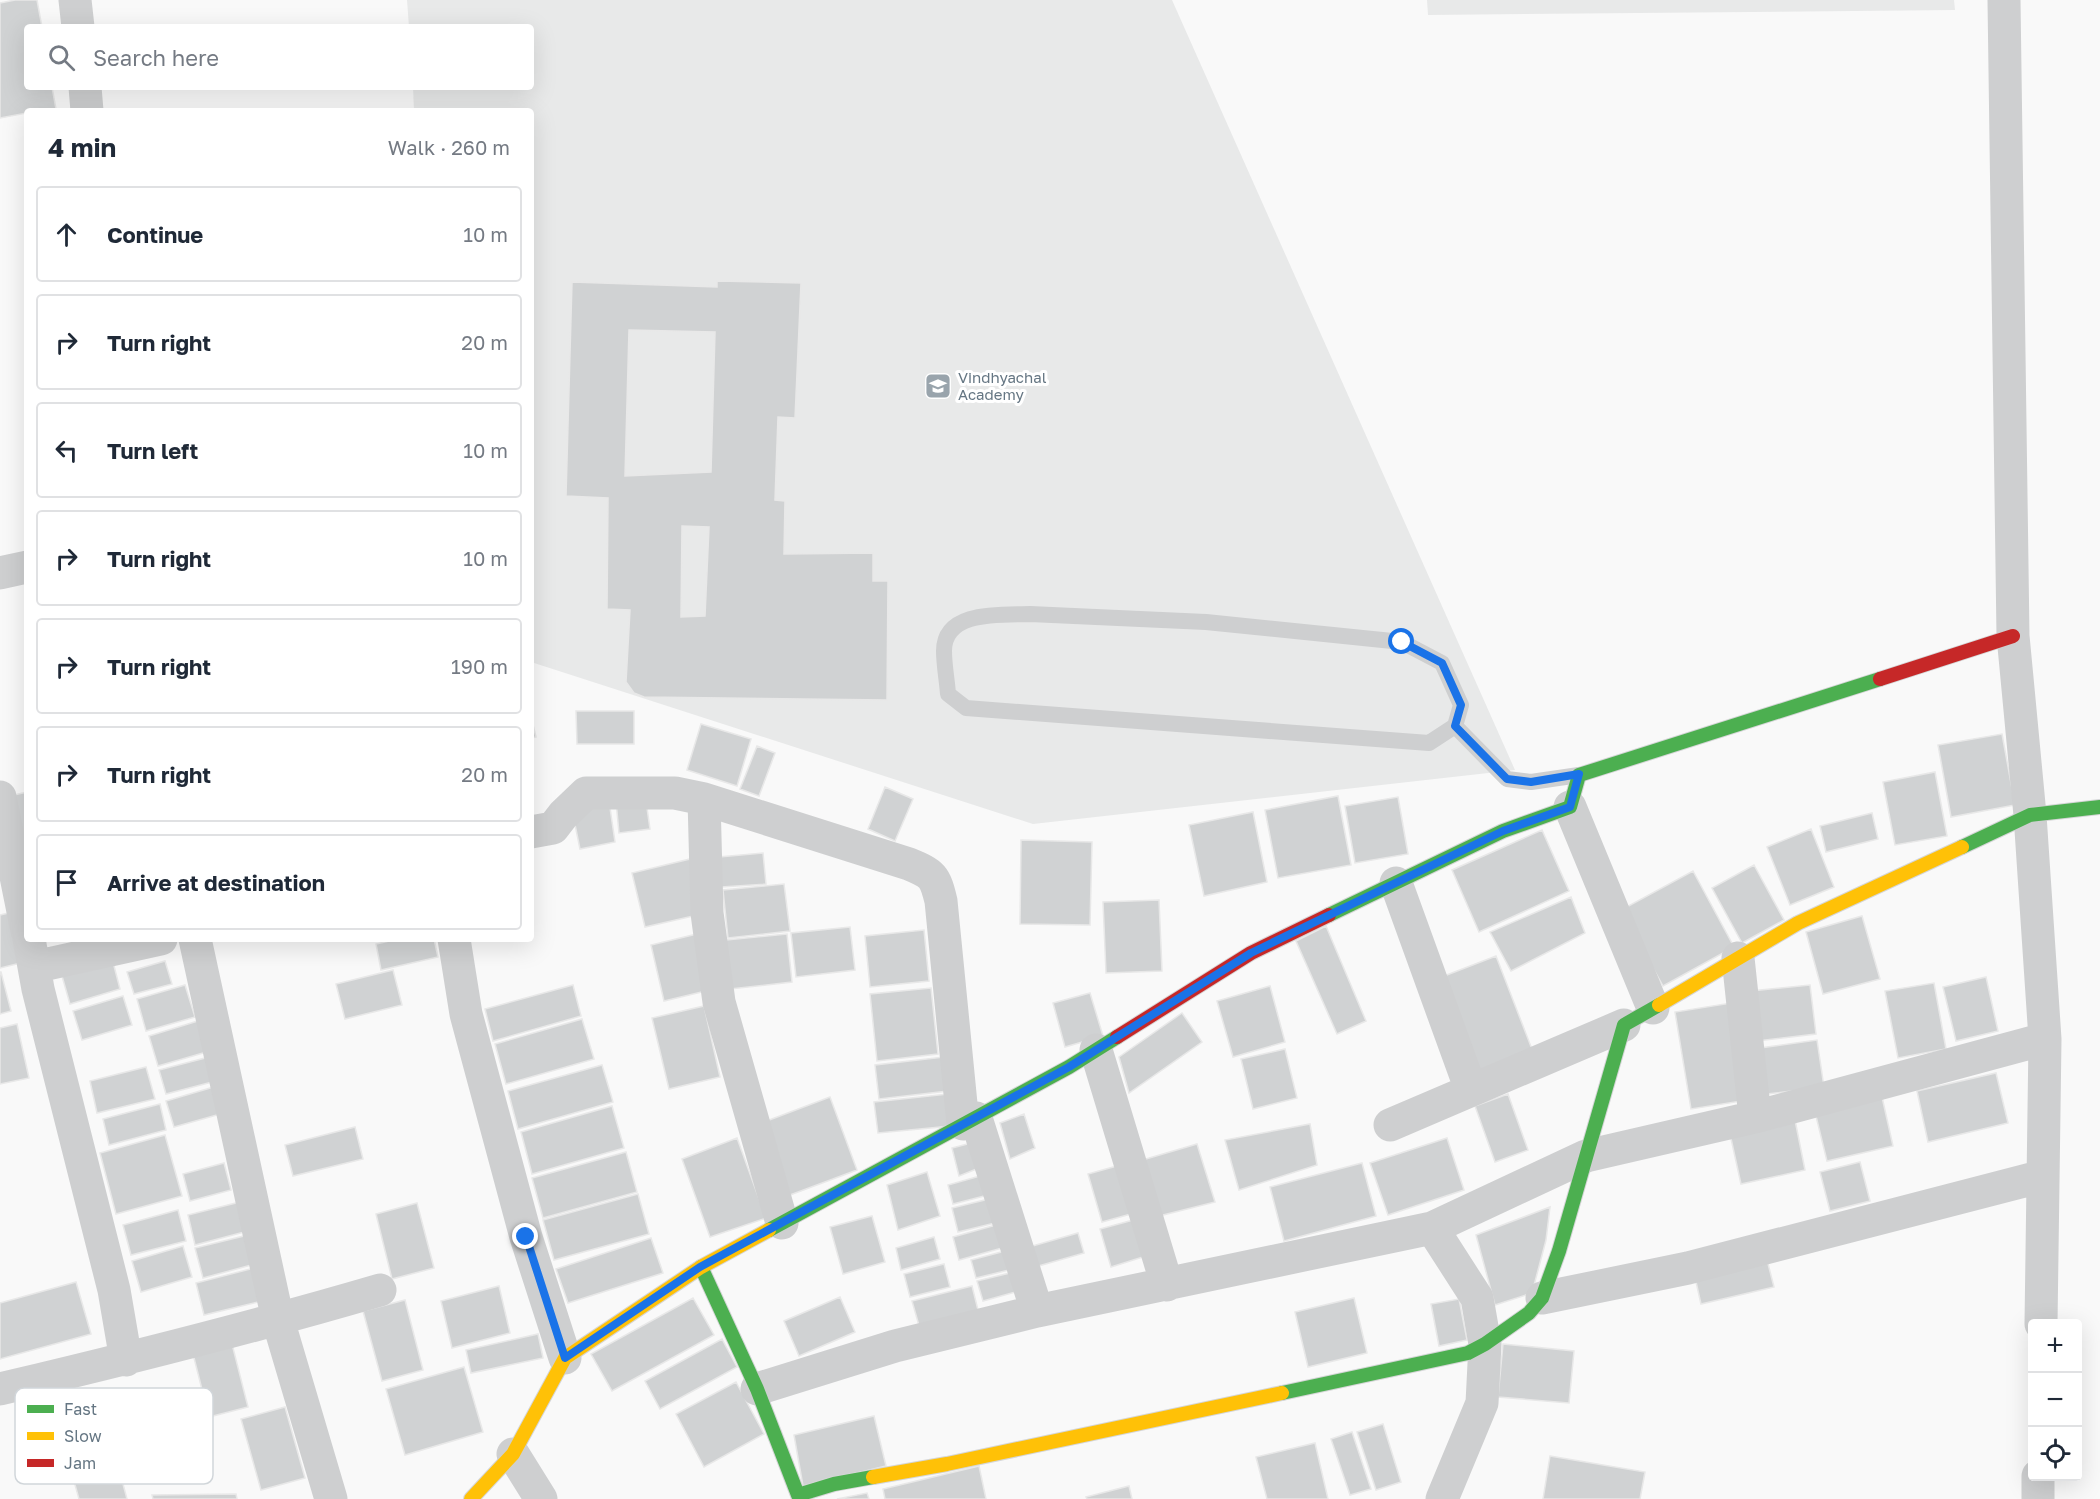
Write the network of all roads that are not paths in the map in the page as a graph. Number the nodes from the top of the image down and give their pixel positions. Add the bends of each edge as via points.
1 (75, 0) edge
2 (2004, 0) edge
3 (78, 24) edge
4 (85, 90) edge
5 (87, 108) edge
6 (24, 568) edge
7 (0, 573) edge
8 (2013, 636) junction
9 (1455, 726) junction
10 (1579, 774) junction
11 (0, 797) edge
12 (704, 799) junction
13 (1570, 807) junction
14 (2100, 807) edge
15 (2031, 815) junction
16 (534, 831) edge
17 (1396, 883) junction
18 (24, 916) edge
19 (133, 942) edge
20 (196, 942) edge
21 (454, 942) edge
22 (31, 953) edge
23 (1738, 958) junction
24 (1653, 1008) junction
25 (1624, 1025) junction
26 (2045, 1039) junction
27 (1096, 1050) junction
28 (1472, 1090) junction
29 (1755, 1117) junction
30 (970, 1121) junction
31 (1390, 1125) dead end
32 (1586, 1156) junction
33 (2043, 1176) junction
34 (782, 1223) junction
35 (1432, 1228) junction
36 (700, 1267) junction
37 (1167, 1286) junction
38 (380, 1290) dead end
39 (1542, 1298) junction
40 (1037, 1311) junction
41 (2041, 1319) edge
42 (278, 1320) junction
43 (1485, 1344) junction
44 (565, 1358) junction
45 (126, 1360) junction
46 (0, 1389) edge
47 (757, 1389) junction
48 (513, 1454) junction
49 (2038, 1481) edge
50 (790, 1497) edge
51 (469, 1498) edge
52 (331, 1499) edge
53 (541, 1499) edge
54 (1442, 1499) edge
55 (2038, 1499) edge

1 - 3 street
2 - 8 street
4 - 5 street
6 - 7 street
8 - 10 street
8 - 15 street
9 - 9 lane via 1429,743 966,708 948,694 944,649 951,629 973,617 1030,614 1206,622 1402,642 1442,663 1461,705
9 - 10 lane via 1507,779 1531,782
10 - 13 street
11 - 18 street
12 - 16 street via 675,793 586,793 553,828
12 - 30 street via 930,873 940,901
12 - 34 street via 707,913 719,1002
13 - 17 street via 1503,831
13 - 24 street
14 - 15 street
15 - 23 street via 1798,923
15 - 26 street
17 - 27 street via 1251,953
17 - 28 street
19 - 22 street
20 - 42 street
21 - 44 street via 466,1014 526,1237
22 - 45 street via 114,1290
23 - 24 street
23 - 29 street
24 - 25 street
25 - 28 street
25 - 32 street
26 - 29 street
26 - 33 street
27 - 30 street
27 - 37 street
28 - 31 street
29 - 32 street
30 - 34 street
30 - 40 street
32 - 35 street
32 - 39 street
33 - 39 street via 1688,1268
33 - 41 street
34 - 36 street
35 - 37 street
35 - 43 street via 1477,1298
36 - 44 street
36 - 47 street
37 - 40 street
38 - 42 street
39 - 43 street via 1529,1313
40 - 47 street via 895,1346
42 - 45 street
42 - 52 street
43 - 50 street via 1457,1356 834,1484
43 - 54 street via 1482,1403
44 - 48 street
45 - 46 street
47 - 50 street
48 - 51 street
48 - 53 street
49 - 55 street

